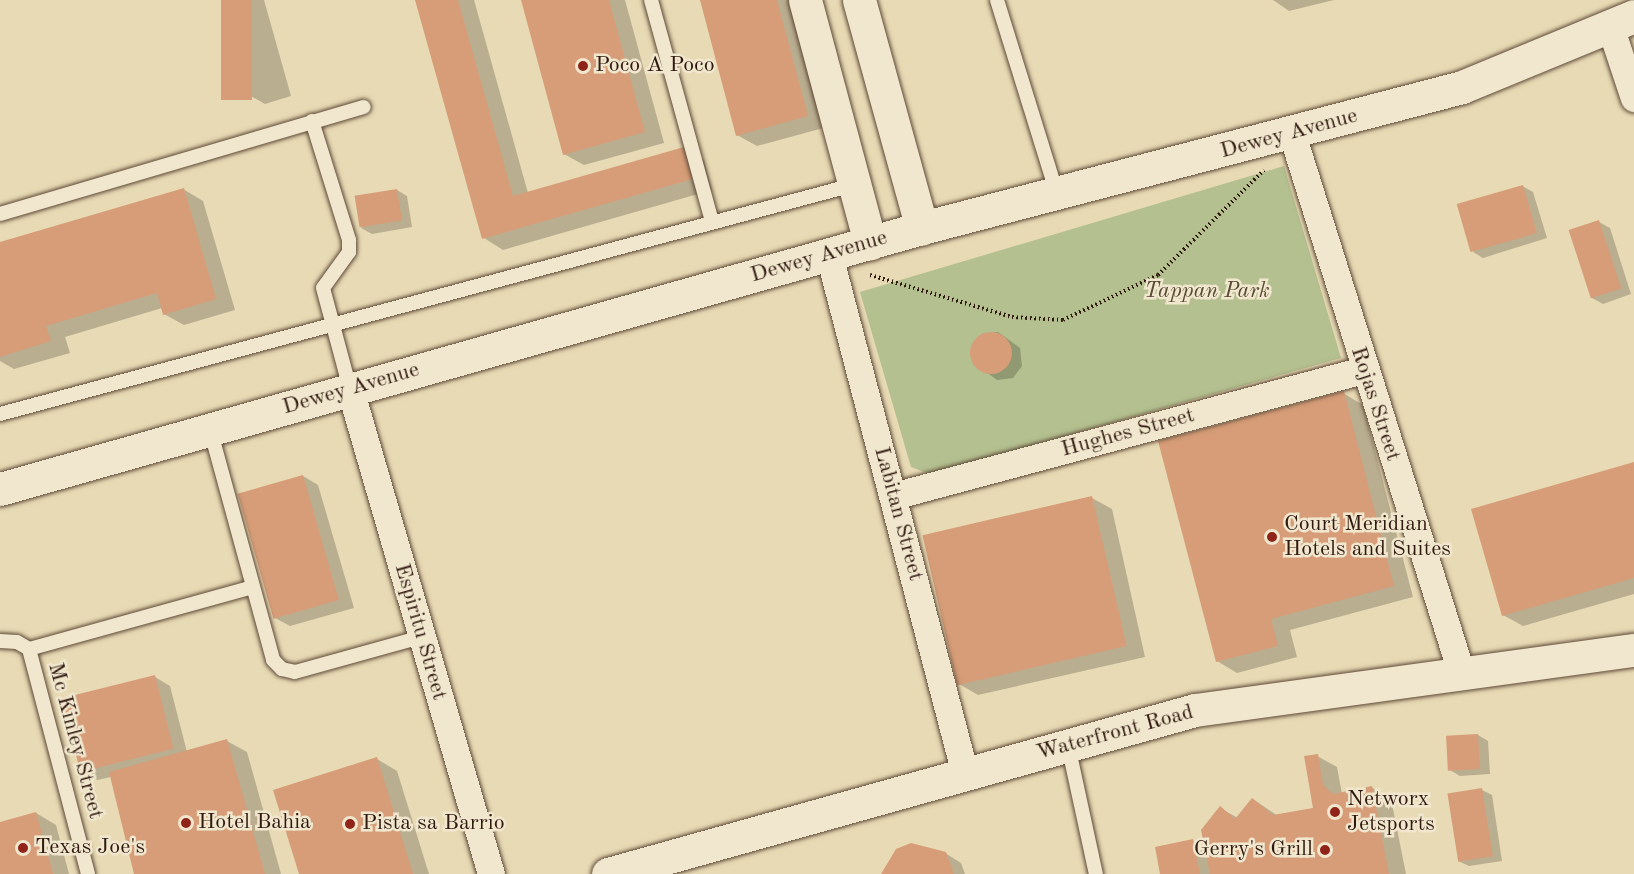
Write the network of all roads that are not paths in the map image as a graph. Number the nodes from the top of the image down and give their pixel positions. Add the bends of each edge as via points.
1 (651, 0) edge
2 (806, 0) edge
3 (859, 0) edge
4 (997, 0) edge
5 (1622, 21) edge
6 (1634, 98) edge
7 (364, 107) dead end
8 (312, 121) junction
9 (1292, 134) junction
10 (854, 185) junction
11 (1057, 194) junction
12 (0, 214) edge
13 (712, 222) junction
14 (922, 228) junction
15 (870, 243) junction
16 (829, 255) junction
17 (332, 324) junction
18 (1364, 370) junction
19 (350, 389) junction
20 (0, 414) edge
21 (210, 429) junction
22 (0, 489) edge
23 (893, 496) junction
24 (252, 587) junction
25 (422, 637) junction
26 (0, 641) edge
27 (29, 649) junction
28 (1634, 650) edge
29 (1461, 672) junction
30 (1068, 745) junction
31 (965, 774) junction
32 (87, 874) edge
33 (491, 874) edge
34 (608, 874) edge
35 (1096, 874) edge

1 - 13 lane
2 - 10 main road
3 - 14 main road
4 - 11 lane
5 - 6 street
5 - 9 main road, Dewey Avenue via 1462,87
7 - 8 lane
8 - 12 lane
8 - 17 lane via 349,240 349,252 323,288
9 - 11 main road, Dewey Avenue
9 - 18 street, Rojas Street
10 - 13 lane
10 - 15 main road
11 - 14 main road, Dewey Avenue
13 - 17 lane
14 - 15 main road, Dewey Avenue
15 - 16 main road, Dewey Avenue
16 - 19 main road, Dewey Avenue
16 - 23 street, Labitan Street
17 - 19 lane
17 - 20 lane
18 - 23 street, Hughes Street
18 - 29 street, Rojas Street
19 - 21 main road, Dewey Avenue
19 - 25 street, Espiritu Street
21 - 22 main road, Dewey Avenue
21 - 24 lane
23 - 31 street, Labitan Street
24 - 25 lane via 273,660 282,669 295,672
24 - 27 lane
25 - 33 street, Espiritu Street
26 - 27 lane, Mc Kinley Street via 17,642
27 - 32 lane, Mc Kinley Street
28 - 29 main road, Waterfront Road
29 - 30 main road, Waterfront Road via 1195,710
30 - 31 main road, Waterfront Road
30 - 35 lane
31 - 34 main road, Waterfront Road

